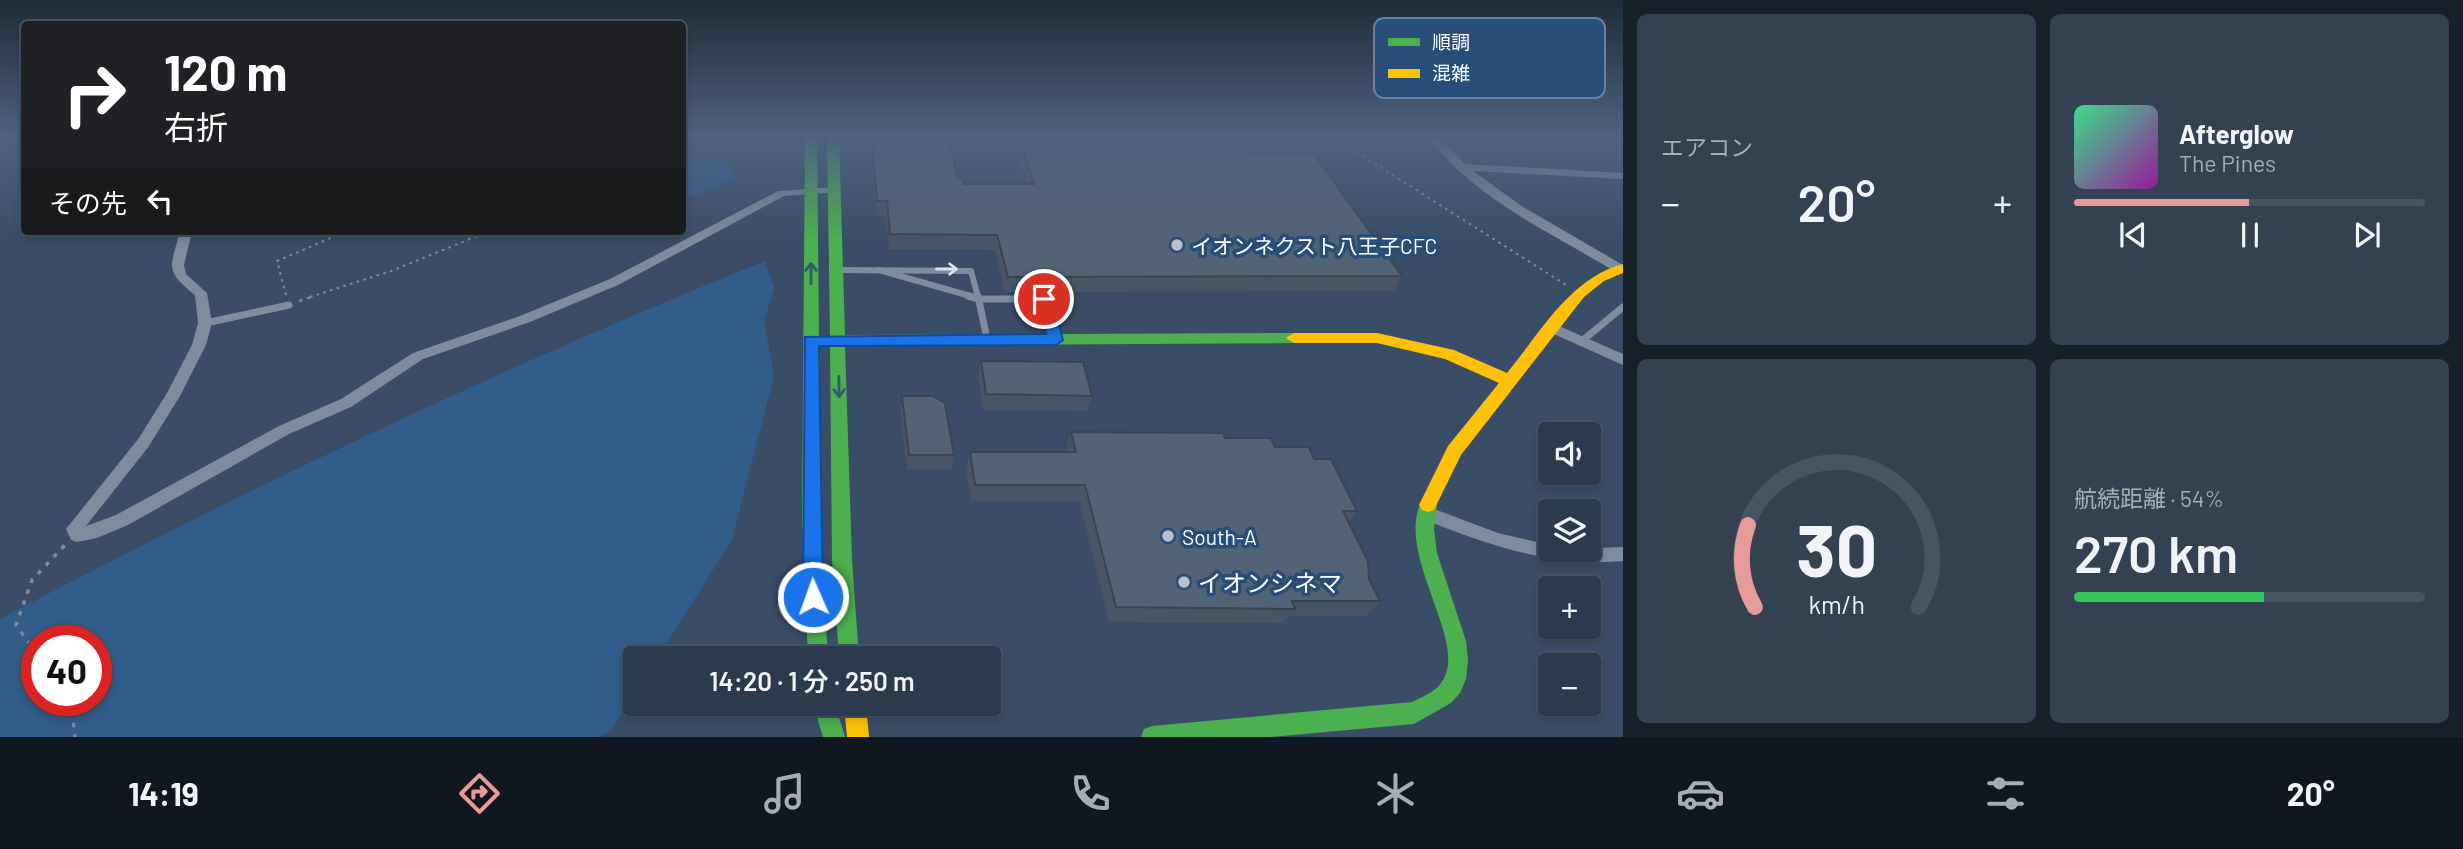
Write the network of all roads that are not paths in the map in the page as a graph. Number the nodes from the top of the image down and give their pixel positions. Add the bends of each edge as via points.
1 (812, 171) edge
2 (834, 171) edge
3 (1469, 171) edge
4 (1541, 171) edge
5 (1623, 176) edge
6 (812, 190) junction
7 (834, 190) junction
8 (185, 235) edge
9 (1621, 268) edge
10 (835, 270) junction
11 (879, 270) junction
12 (979, 299) junction
13 (289, 305) road end
14 (1623, 307) edge
15 (205, 323) junction
16 (1552, 328) junction
17 (987, 340) junction
18 (1056, 340) junction
19 (811, 341) junction
20 (837, 341) junction
21 (1582, 341) junction
22 (1623, 360) edge
23 (1510, 381) junction
24 (1426, 513) junction
25 (1623, 554) edge
26 (817, 646) edge
27 (848, 646) edge
28 (828, 716) edge
29 (856, 716) edge
30 (1215, 734) edge
31 (834, 737) edge
32 (858, 737) edge
33 (1152, 737) edge

1 - 6 street
2 - 7 street
3 - 9 street
4 - 5 street
6 - 7 street
6 - 15 street via 782,193 614,282 418,356 346,404 284,430 121,520 77,534 74,529 144,442 173,396
19 -> 6 street
7 - 10 street
8 - 15 street via 180,276 201,293
9 - 16 street via 1590,284
10 - 11 lane
10 - 20 street
11 - 12 lane
11 -> 12 lane via 971,271
12 - 17 lane
12 - 18 lane via 1044,299
13 - 15 lane
14 - 21 lane
16 - 21 street
16 - 23 street
17 - 18 street
17 - 20 street
18 - 23 street via 1377,338 1449,354
19 - 20 street
19 - 26 street via 811,519
20 -> 27 street
21 - 22 street
23 - 24 street via 1438,476
24 - 25 street via 1535,551 1577,557
24 - 30 street via 1424,538 1430,573 1460,670 1445,698 1414,713
28 - 31 street
29 - 32 street
30 - 33 street

